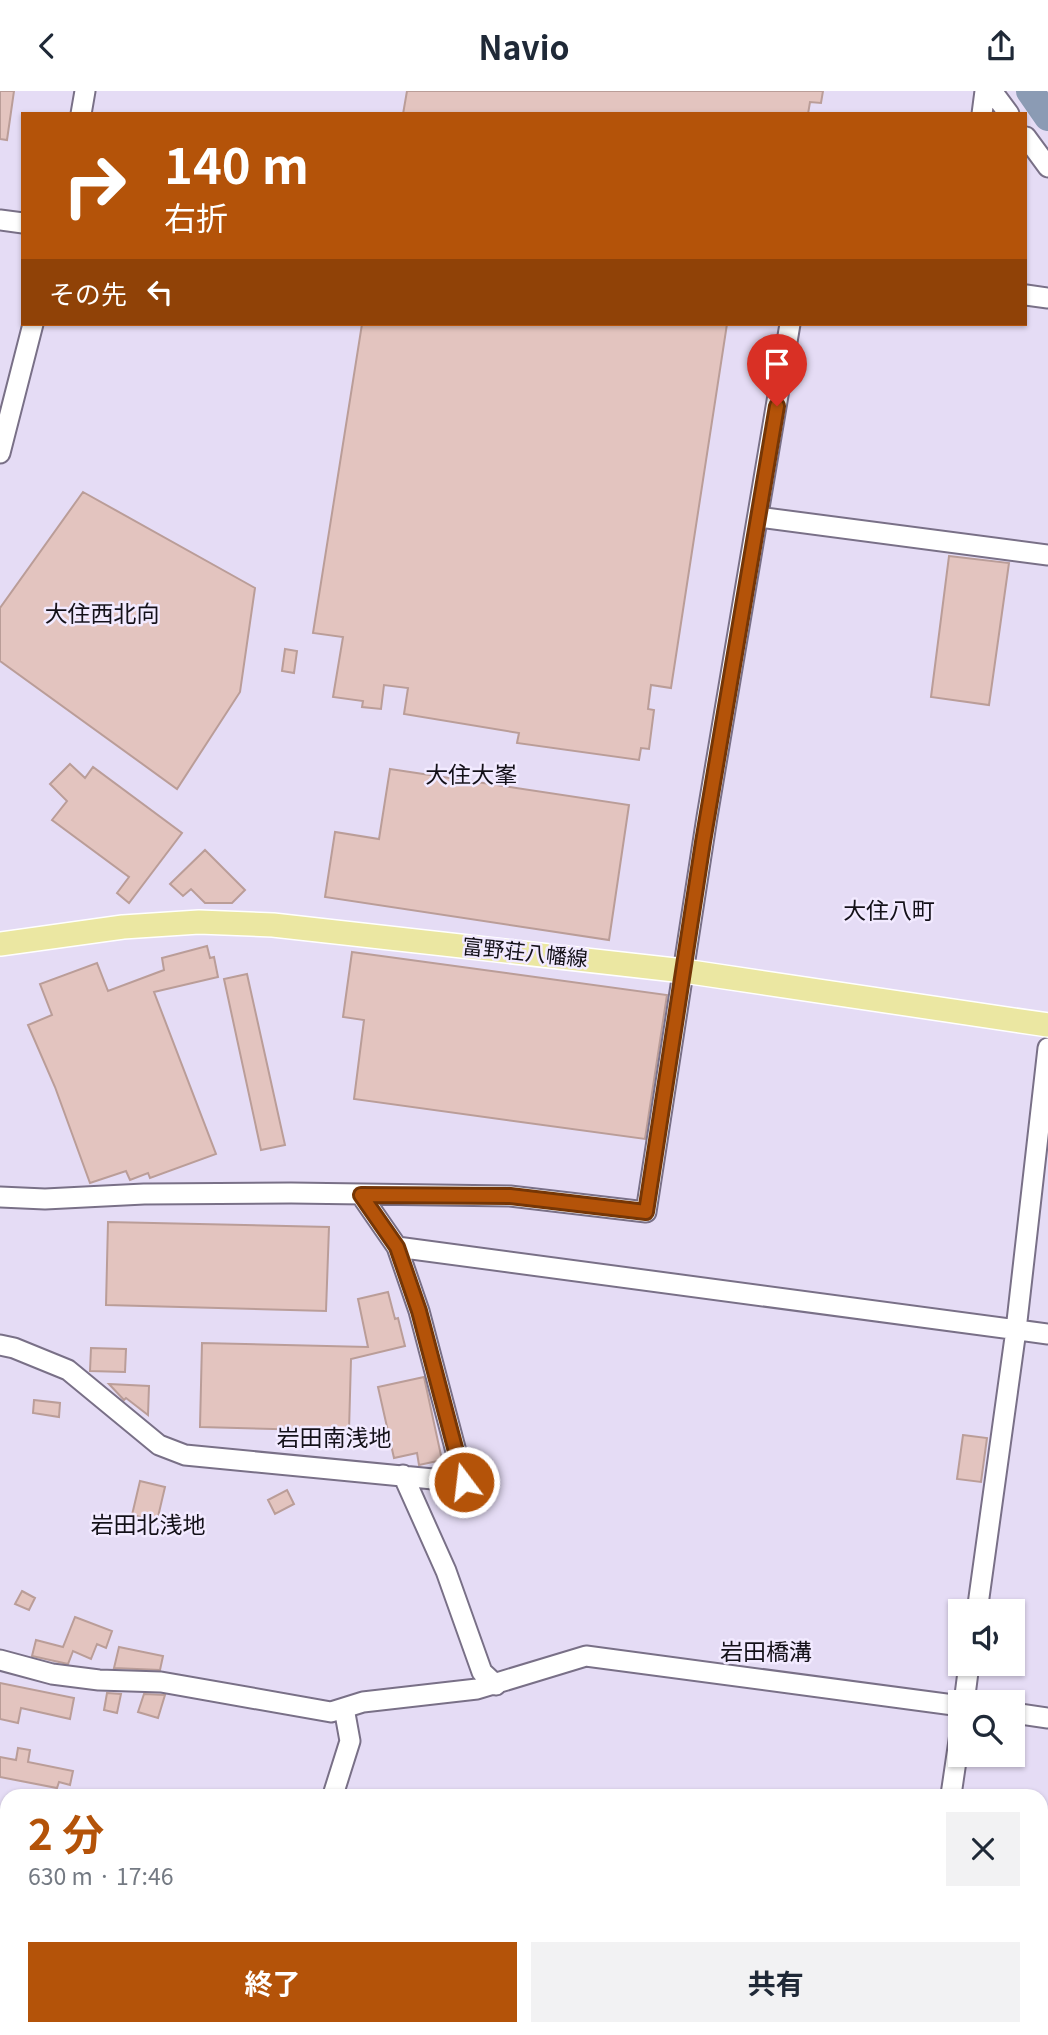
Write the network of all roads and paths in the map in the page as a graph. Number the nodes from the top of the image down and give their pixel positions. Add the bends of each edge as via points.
1 (85, 91) edge
2 (985, 91) edge
3 (992, 91) edge
4 (81, 112) edge
5 (982, 112) edge
6 (1008, 112) edge
7 (1027, 138) edge
8 (1048, 167) edge
9 (0, 220) edge
10 (21, 223) edge
11 (1027, 295) edge
12 (1048, 298) edge
13 (32, 326) edge
14 (790, 326) edge
15 (0, 453) edge
16 (758, 517) junction
17 (1048, 555) edge
18 (0, 944) edge
19 (684, 971) junction
20 (1048, 1025) edge
21 (1048, 1048) edge
22 (361, 1195) junction
23 (0, 1197) edge
24 (397, 1247) junction
25 (1016, 1330) junction
26 (1048, 1334) edge
27 (0, 1345) edge
28 (403, 1475) junction
29 (978, 1599) edge
30 (0, 1660) edge
31 (496, 1685) junction
32 (948, 1702) edge
33 (344, 1708) junction
34 (1025, 1715) edge
35 (1048, 1718) edge
36 (955, 1767) edge
37 (335, 1789) edge
38 (952, 1789) edge

1 - 4 street
2 - 5 street
3 - 6 street
7 - 8 street
9 - 10 street
11 - 12 street
13 - 15 street
14 - 16 street
16 - 17 street
16 - 19 street
18 - 19 main road, 富野荘八幡線 via 123,927 261,924
19 - 20 main road, 富野荘八幡線
19 - 22 street via 646,1212 510,1196
21 - 25 street
22 - 23 street
22 - 24 street
24 - 25 street
24 - 28 street via 419,1311 464,1482
25 - 26 street
25 - 29 street
27 - 28 street via 68,1370 159,1445 185,1455
28 - 31 street via 446,1571 482,1672
30 - 33 street via 52,1674 161,1682 331,1712
31 - 32 street via 586,1656
31 - 33 street
33 - 37 street via 350,1741
34 - 35 street
36 - 38 street

